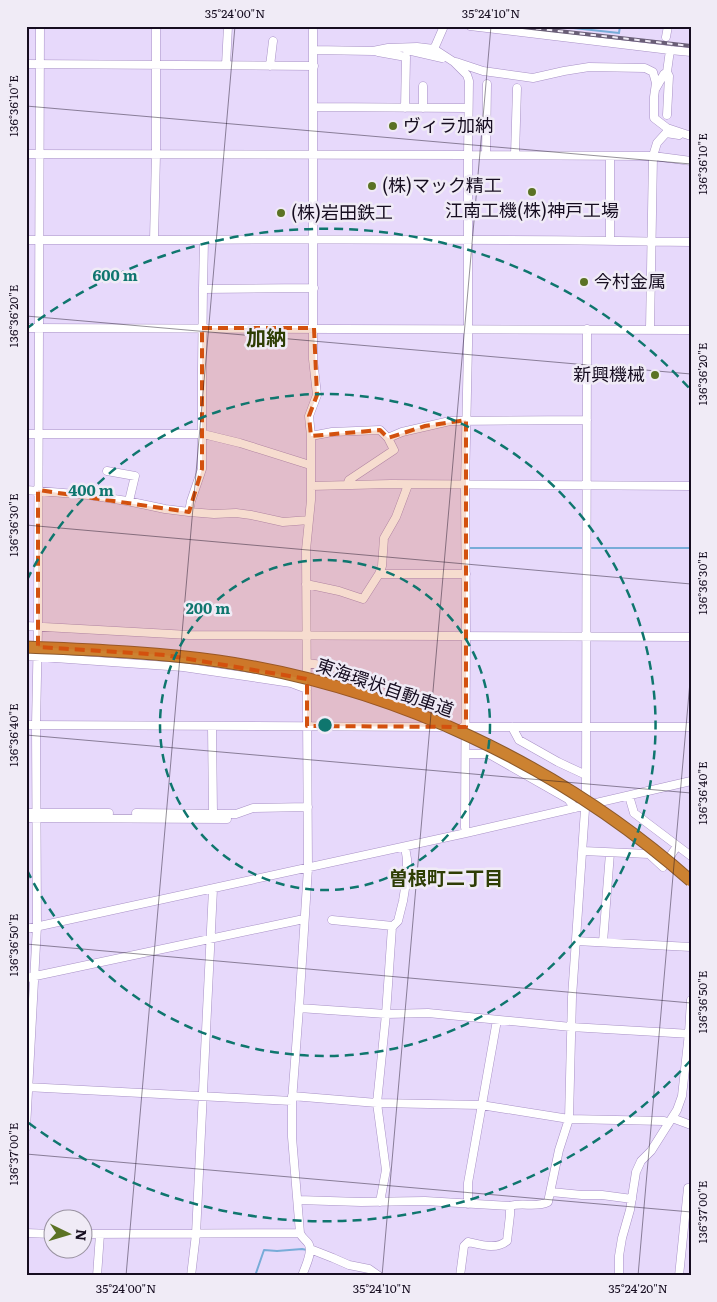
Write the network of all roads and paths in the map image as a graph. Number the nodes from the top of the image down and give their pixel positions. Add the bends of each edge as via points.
1 (40, 26) edge
2 (156, 26) edge
3 (228, 26) edge
4 (444, 26) edge
5 (470, 26) edge
6 (668, 26) edge
7 (313, 30) dead end
8 (666, 37) dead end
9 (273, 41) dead end
10 (398, 48) junction
11 (434, 49) junction
12 (314, 50) junction
13 (670, 50) junction
14 (373, 51) junction
15 (691, 52) edge
16 (454, 62) junction
17 (26, 64) edge
18 (39, 64) junction
19 (156, 65) junction
20 (226, 65) junction
21 (270, 66) junction
22 (314, 66) junction
23 (667, 72) junction
24 (487, 84) dead end
25 (423, 86) dead end
26 (517, 88) dead end
27 (655, 90) junction
28 (314, 107) junction
29 (405, 108) junction
30 (423, 108) junction
31 (468, 108) junction
32 (667, 115) dead end
33 (691, 136) edge
34 (26, 154) edge
35 (38, 154) junction
36 (156, 154) junction
37 (314, 154) junction
38 (468, 155) junction
39 (486, 155) junction
40 (516, 155) junction
41 (610, 156) junction
42 (652, 156) junction
43 (691, 161) edge
44 (314, 239) junction
45 (26, 240) edge
46 (38, 240) junction
47 (154, 240) junction
48 (204, 240) junction
49 (468, 240) junction
50 (610, 240) junction
51 (652, 241) junction
52 (691, 242) edge
53 (314, 288) junction
54 (204, 290) junction
55 (26, 328) edge
56 (38, 328) junction
57 (202, 328) junction
58 (314, 328) junction
59 (467, 328) junction
60 (587, 328) junction
61 (650, 329) junction
62 (691, 330) edge
63 (466, 420) junction
64 (587, 420) junction
65 (26, 434) edge
66 (38, 434) junction
67 (202, 434) junction
68 (311, 436) junction
69 (388, 438) junction
70 (310, 464) junction
71 (107, 471) dead end
72 (347, 485) junction
73 (408, 485) junction
74 (465, 485) junction
75 (311, 486) junction
76 (587, 486) junction
77 (691, 486) edge
78 (26, 490) edge
79 (38, 490) junction
80 (128, 501) junction
81 (188, 512) junction
82 (309, 520) junction
83 (379, 574) junction
84 (466, 574) junction
85 (306, 584) junction
86 (26, 626) edge
87 (38, 627) junction
88 (306, 635) junction
89 (466, 636) junction
90 (587, 637) junction
91 (691, 637) edge
92 (26, 647) edge
93 (26, 656) edge
94 (37, 656) junction
95 (307, 663) junction
96 (307, 689) junction
97 (422, 698) dead end
98 (26, 725) edge
99 (36, 725) junction
100 (212, 726) junction
101 (307, 726) junction
102 (466, 727) junction
103 (512, 727) junction
104 (691, 727) edge
105 (586, 728) junction
106 (466, 754) junction
107 (586, 775) junction
108 (691, 781) edge
109 (629, 796) junction
110 (586, 806) junction
111 (308, 807) junction
112 (575, 808) junction
113 (26, 813) edge
114 (213, 814) junction
115 (226, 814) junction
116 (36, 816) junction
117 (26, 818) edge
118 (466, 834) junction
119 (677, 846) junction
120 (405, 847) junction
121 (583, 851) junction
122 (610, 853) junction
123 (691, 856) edge
124 (308, 868) junction
125 (691, 880) edge
126 (213, 889) junction
127 (26, 899) edge
128 (36, 899) junction
129 (304, 919) junction
130 (332, 920) dead end
131 (37, 926) junction
132 (393, 926) junction
133 (26, 929) edge
134 (211, 940) junction
135 (576, 941) junction
136 (603, 942) junction
137 (691, 947) edge
138 (35, 976) junction
139 (26, 978) edge
140 (691, 1000) edge
141 (299, 1008) junction
142 (386, 1014) junction
143 (497, 1020) junction
144 (571, 1026) junction
145 (690, 1034) edge
146 (27, 1087) edge
147 (203, 1096) junction
148 (292, 1098) junction
149 (377, 1103) junction
150 (481, 1105) junction
151 (569, 1119) junction
152 (670, 1121) junction
153 (691, 1125) edge
154 (26, 1128) edge
155 (691, 1188) edge
156 (551, 1192) junction
157 (632, 1199) junction
158 (298, 1200) junction
159 (380, 1202) junction
160 (468, 1204) junction
161 (510, 1206) junction
162 (300, 1233) junction
163 (26, 1234) edge
164 (42, 1234) edge
165 (92, 1234) edge
166 (100, 1234) junction
167 (196, 1234) junction
168 (310, 1249) junction
169 (97, 1276) edge
170 (191, 1276) edge
171 (302, 1276) edge
172 (379, 1276) edge
173 (460, 1276) edge
174 (619, 1276) edge
175 (679, 1276) edge

1 - 18 street
2 - 19 street
3 - 20 street
4 - 11 street
5 - 13 street
6 - 8 street
7 - 12 street
9 - 21 street
10 - 11 street
10 - 14 street
10 - 16 street
11 - 16 street
12 - 14 street
12 - 22 street
13 - 15 street
13 - 23 street
14 - 29 street via 406,57
16 - 27 street via 483,72 533,78 589,67 645,68 653,72
16 - 31 street via 469,81
17 - 18 street
18 - 19 street
18 - 35 street
19 - 20 street
19 - 36 street
20 - 21 street
21 - 22 street
22 - 28 street
23 - 27 street
23 - 32 street
24 - 39 street
25 - 30 street
26 - 40 street
27 - 33 street via 654,118 668,128
28 - 29 street
28 - 37 street
29 - 30 street
30 - 31 street
31 - 38 street
33 - 42 street via 666,134 657,143
34 - 35 street
35 - 36 street
35 - 46 street
36 - 37 street
36 - 47 street
37 - 38 street
37 - 44 street
38 - 39 street
38 - 49 street
39 - 40 street
40 - 41 street
41 - 42 street
41 - 50 street
42 - 43 street
42 - 51 street
44 - 48 street
44 - 49 street
44 - 53 street
45 - 46 street
46 - 47 street
46 - 56 street
47 - 48 street
48 - 54 street
49 - 50 street
49 - 59 street
50 - 51 street
51 - 52 street
51 - 61 street
53 - 54 street
53 - 58 street
54 - 57 street
55 - 56 street
56 - 57 street
56 - 66 street
57 - 58 street
57 - 67 street
58 - 59 street
58 - 68 street via 317,395 309,416
59 - 60 street
59 - 63 street
60 - 61 street
60 - 64 street
61 - 62 street
63 - 64 street
63 - 69 street via 425,426
63 - 74 street
64 - 76 street
65 - 66 street
66 - 67 street
66 - 79 street
67 - 70 street
67 - 81 street via 202,468
68 - 69 street via 380,430
68 - 70 street
69 - 72 street via 394,450 349,480
70 - 75 street
71 - 80 street via 135,476
72 - 73 street
72 - 75 street
73 - 74 street
73 - 83 street via 384,538
74 - 76 street
74 - 84 street
75 - 82 street
76 - 77 street
76 - 90 street
78 - 79 street
79 - 80 street
79 - 87 street
80 - 81 street
81 - 82 street via 236,513 283,522
82 - 85 street
83 - 84 street
83 - 85 street via 363,599
84 - 89 street
85 - 88 street
86 - 87 street
87 - 88 street via 189,635
87 - 94 street
88 - 89 street
88 - 95 street
89 - 90 street
89 - 102 street
90 - 91 street
90 - 105 street
92 - 125 highway, 東海環状自動車道, bridge via 165,655 219,662 307,679 372,698 462,733 551,779 642,840
93 - 94 street
94 - 96 street via 183,668 291,683
94 - 99 street
95 - 96 street
95 - 97 street via 377,681
96 - 101 street
98 - 99 street
99 - 100 street
99 - 116 street
100 - 101 street
100 - 114 street
101 - 102 street
101 - 111 street
102 - 103 street
102 - 106 street
103 - 105 street
103 - 107 street via 519,740
104 - 105 street
105 - 107 street
106 - 112 street via 489,754 568,799
106 - 118 street
107 - 110 street
108 - 109 street
109 - 110 street
109 - 119 street via 634,812
110 - 112 street
110 - 121 street
111 - 115 street via 253,808
111 - 124 street
112 - 118 street
113 - 116 street
114 - 115 street
114 - 116 street
115 - 116 street via 227,819
116 - 117 street
116 - 128 street
118 - 120 street
119 - 122 street via 663,868 649,854
119 - 123 street
120 - 124 street
120 - 132 street via 404,901 398,921
121 - 122 street
121 - 135 street
122 - 136 street
124 - 126 street
124 - 129 street
126 - 131 street
126 - 134 street
127 - 128 street
128 - 131 street
129 - 134 street
129 - 141 street
130 - 132 street
131 - 133 street
131 - 138 street
132 - 142 street
134 - 138 street
134 - 147 street
135 - 136 street
135 - 144 street
136 - 137 street
138 - 139 street
138 - 146 street
140 - 145 street
141 - 142 street
141 - 148 street
142 - 143 street via 428,1013
142 - 149 street
143 - 144 street
143 - 150 street
144 - 145 street
144 - 151 street
145 - 152 street via 682,1096
146 - 147 street
146 - 154 street
147 - 148 street
147 - 167 street
148 - 149 street
148 - 158 street
149 - 150 street
149 - 159 street via 386,1170
150 - 151 street
150 - 160 street via 468,1183
151 - 152 street
151 - 156 street
152 - 153 street
152 - 157 street via 641,1161
155 - 175 street via 688,1188
156 - 157 street
156 - 161 street via 544,1204
157 - 174 street via 619,1256
158 - 159 street
158 - 162 street
159 - 160 street
160 - 161 street
161 - 173 street via 507,1241 490,1247 468,1242 464,1246
162 - 167 street
162 - 168 street
163 - 164 street
165 - 166 street
166 - 167 street
166 - 169 street
167 - 170 street
168 - 171 street
168 - 172 street via 349,1265 369,1269

